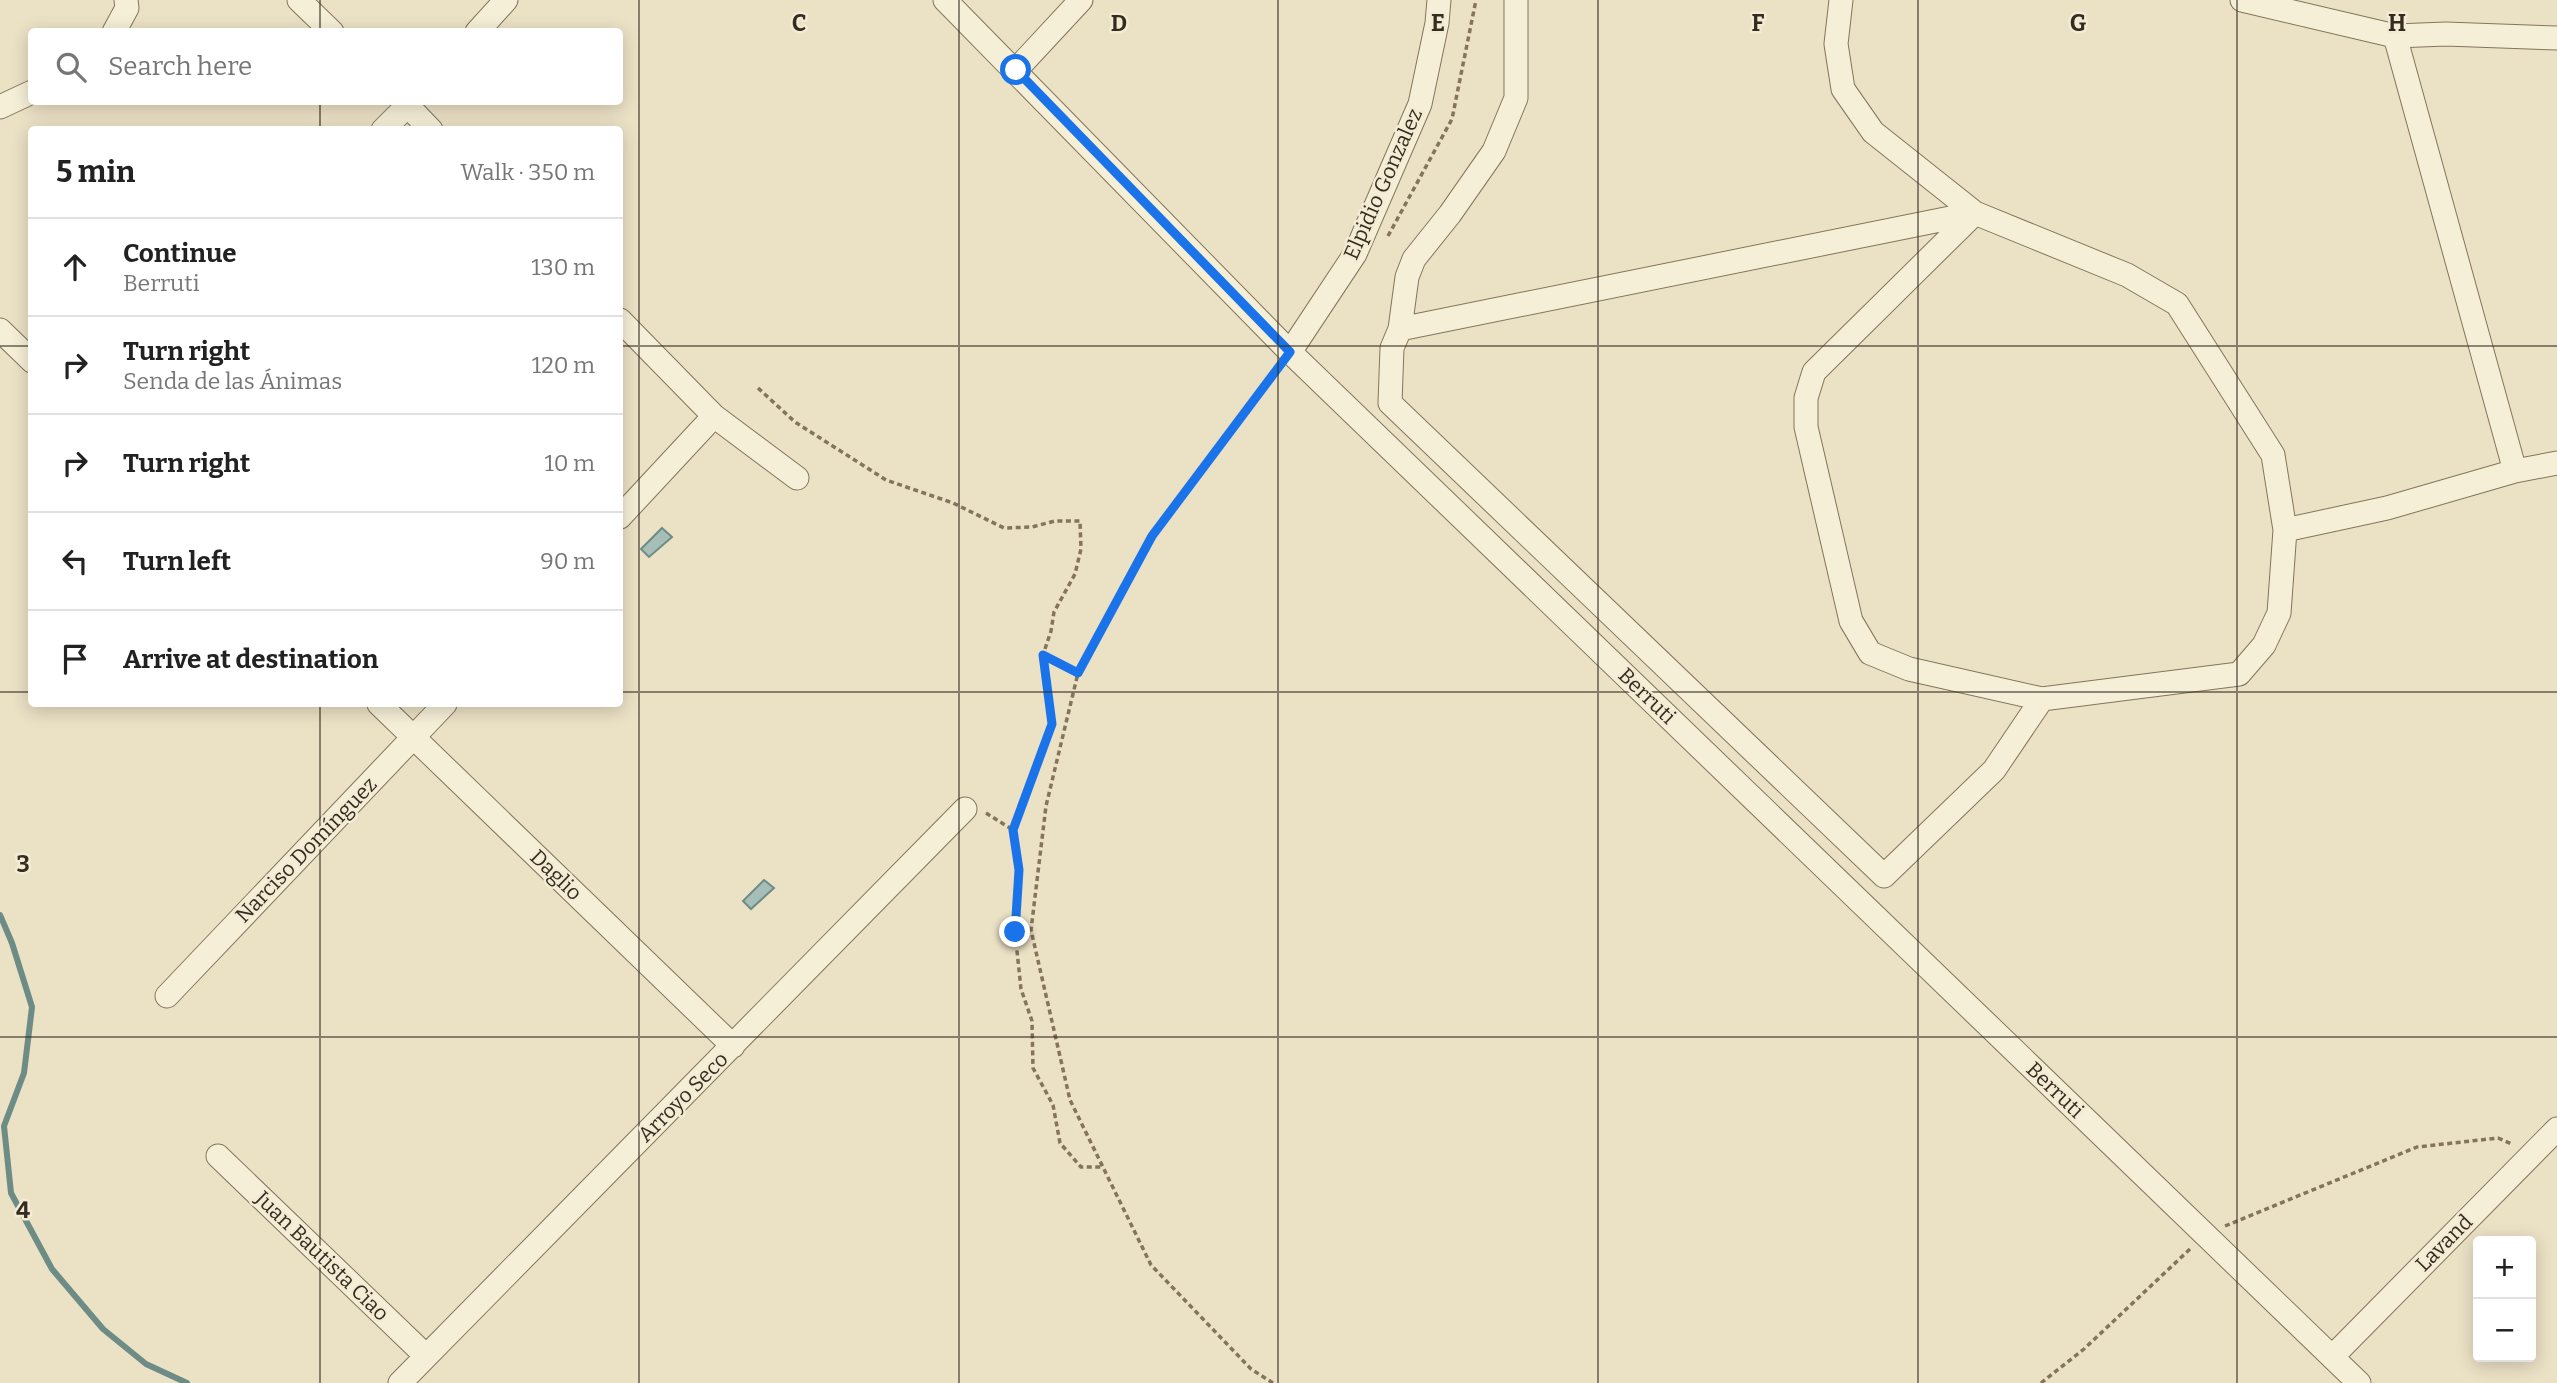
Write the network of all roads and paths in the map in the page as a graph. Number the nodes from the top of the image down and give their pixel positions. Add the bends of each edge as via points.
1 (126, 0) edge
2 (299, 0) edge
3 (506, 0) edge
4 (945, 0) edge
5 (1081, 0) edge
6 (1439, 0) edge
7 (1516, 0) edge
8 (1841, 0) edge
9 (2242, 0) edge
10 (116, 28) edge
11 (328, 28) edge
12 (481, 28) edge
13 (2395, 36) junction
14 (2557, 38) edge
15 (1016, 70) junction
16 (28, 94) edge
17 (405, 105) edge
18 (409, 105) edge
19 (0, 107) edge
20 (387, 126) edge
21 (428, 126) edge
22 (1975, 213) junction
23 (623, 323) edge
24 (1400, 329) junction
25 (0, 330) edge
26 (1290, 352) junction
27 (28, 357) edge
28 (758, 388) dead end
29 (714, 416) junction
30 (2557, 463) edge
31 (2515, 471) junction
32 (797, 478) dead end
33 (623, 514) edge
34 (2285, 530) junction
35 (1043, 655) junction
36 (1078, 673) junction
37 (2042, 699) junction
38 (382, 707) edge
39 (442, 707) edge
40 (413, 738) junction
41 (965, 809) joint
42 (1013, 830) junction
43 (167, 996) dead end
44 (733, 1046) junction
45 (2557, 1129) edge
46 (2533, 1153) junction
47 (218, 1156) dead end
48 (1103, 1167) junction
49 (2201, 1238) junction
50 (426, 1356) junction
51 (2332, 1357) junction
52 (400, 1383) edge
53 (1273, 1383) edge
54 (2041, 1383) edge
55 (2359, 1383) edge

1 - 10 street via 127,8
2 - 11 street
3 - 12 street
4 - 15 street, Berruti
5 - 15 street
6 - 26 street, Elpidio Gonzalez via 1420,104 1355,254
7 - 24 street via 1516,98 1494,151 1413,258
8 - 22 street via 1836,44 1843,89 1873,132
9 - 13 street
13 - 14 street
13 - 31 street
15 - 26 street, Berruti
16 - 19 street
17 - 20 street
18 - 21 street
22 - 24 street
22 - 34 street via 2127,275 2177,304 2273,455
22 - 37 street via 1814,372 1806,398 1806,427 1850,621 1870,653 1909,669
23 - 29 street
24 - 37 street via 1392,348 1390,402 1884,876 1994,770
25 - 27 street
26 - 36 path via 1152,536
26 - 49 street, Berruti
28 - 35 path via 795,422 886,481 953,503 1003,528 1080,521 1081,549 1054,612
29 - 32 street
29 - 33 street
30 - 31 street
31 - 34 street via 2420,499
34 - 37 street via 2279,613 2264,645 2239,674
35 - 36 path
35 - 42 path via 1052,724
36 - 48 path via 1046,806 1031,930 1070,1100
38 - 40 street, Daglio
39 - 40 street, Narciso Domínguez
40 - 43 street, Narciso Domínguez
40 - 44 street, Daglio
41 - 42 path via 989,814
41 - 44 street, Arroyo Seco
42 - 48 path via 1019,870 1015,932 1021,989 1032,1021 1033,1068 1053,1105 1060,1143 1081,1167
44 - 50 street, Arroyo Seco
45 - 46 street, Lavand
46 - 49 path via 2498,1138 2417,1147
46 - 51 street, Lavand
47 - 50 street, Juan Bautista Ciao
48 - 53 path via 1151,1265 1251,1369
49 - 51 street, Berruti
49 - 54 path via 2084,1349
50 - 52 street, Arroyo Seco
51 - 55 street, Berruti

